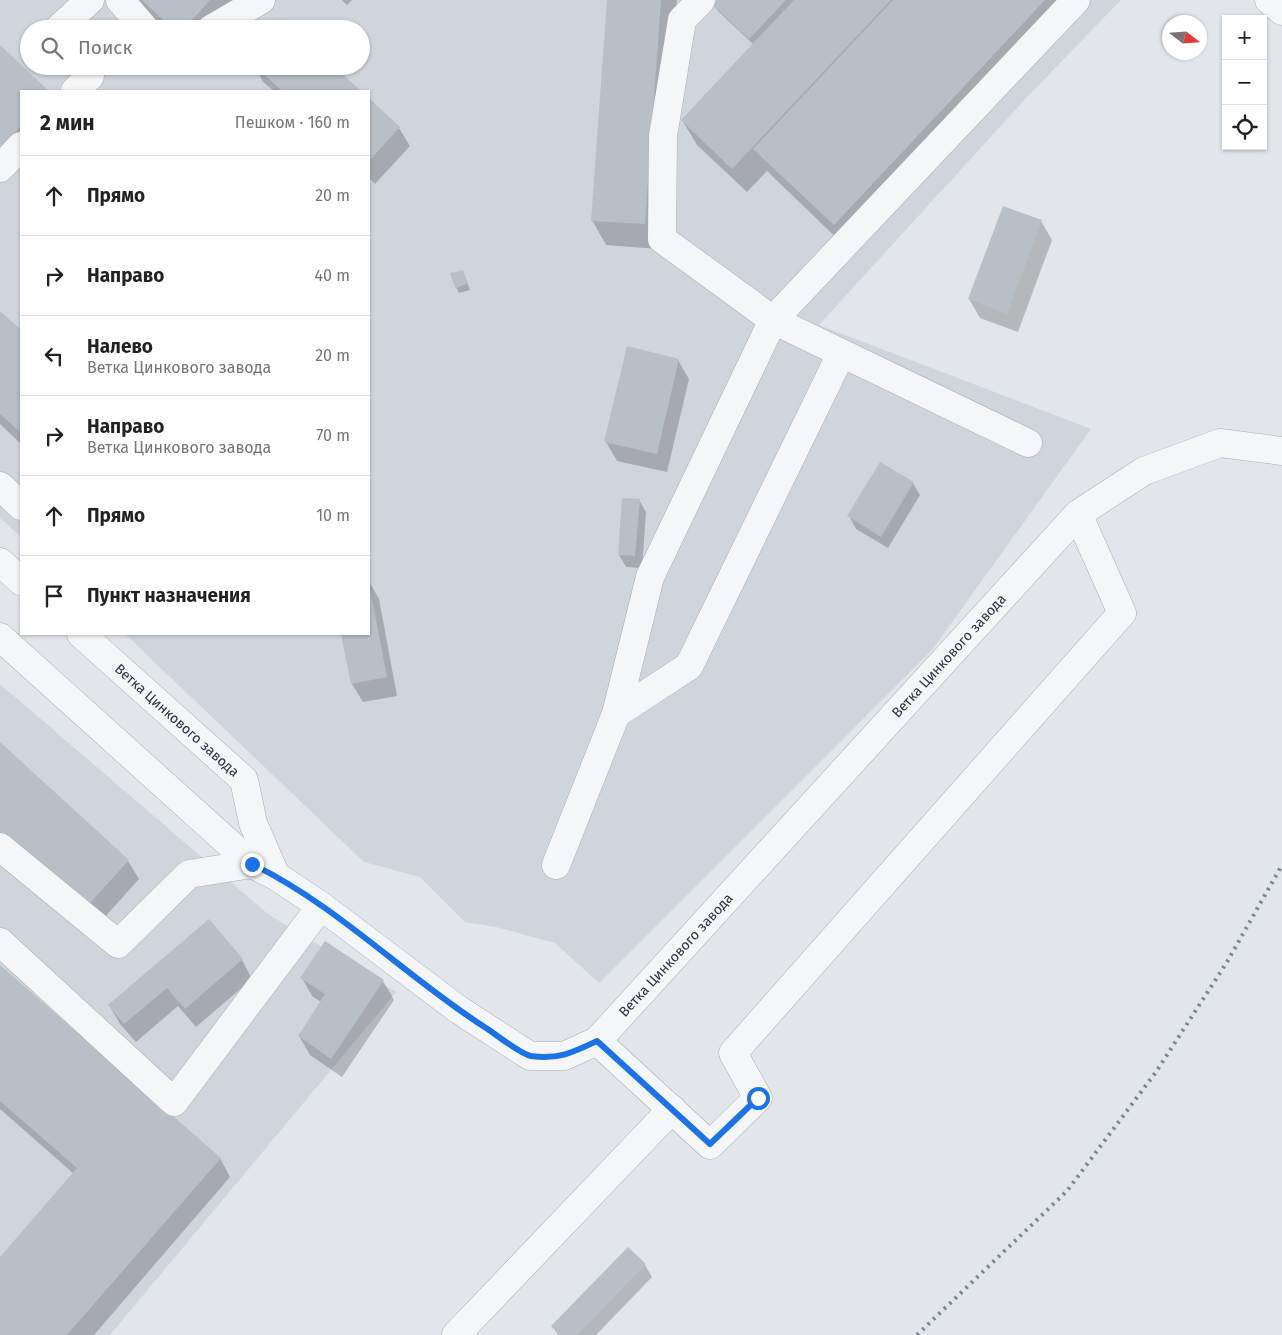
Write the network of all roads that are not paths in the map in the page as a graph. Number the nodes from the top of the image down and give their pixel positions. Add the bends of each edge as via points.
1 (90, 0) edge
2 (120, 0) edge
3 (261, 0) edge
4 (701, 0) edge
5 (1076, 0) edge
6 (1269, 0) edge
7 (1282, 11) edge
8 (68, 20) edge
9 (137, 20) edge
10 (227, 20) edge
11 (89, 75) edge
12 (76, 90) edge
13 (20, 147) edge
14 (0, 168) edge
15 (774, 320) junction
16 (841, 354) junction
17 (1028, 443) dead end
18 (1282, 451) edge
19 (0, 486) edge
20 (20, 505) edge
21 (1078, 514) junction
22 (0, 562) edge
23 (20, 580) edge
24 (82, 635) edge
25 (0, 637) edge
26 (616, 714) junction
27 (0, 847) edge
28 (556, 865) dead end
29 (264, 870) junction
30 (321, 906) junction
31 (0, 942) edge
32 (597, 1041) junction
33 (672, 1109) junction
34 (456, 1335) edge

1 - 8 street
2 - 9 street
3 - 10 street
4 - 15 street via 682,20 663,136 662,239
5 - 15 street
6 - 7 street
11 - 12 street
13 - 14 street
15 - 16 street
15 - 26 street via 650,577
16 - 17 street
16 - 26 street via 689,666
18 - 21 street, Ветка Цинкового завода via 1220,443 1144,471
19 - 20 street
21 - 32 street, Ветка Цинкового завода
21 - 33 street via 1122,613 734,1053 758,1098 710,1144
22 - 23 street
24 - 29 street, Ветка Цинкового завода via 244,780
25 - 29 street
26 - 28 street
27 - 29 street via 118,944 189,874
29 - 30 street, Ветка Цинкового завода
30 - 31 street via 174,1102
30 - 32 street, Ветка Цинкового завода via 460,1010 530,1056 564,1056
32 - 33 street
33 - 34 street

